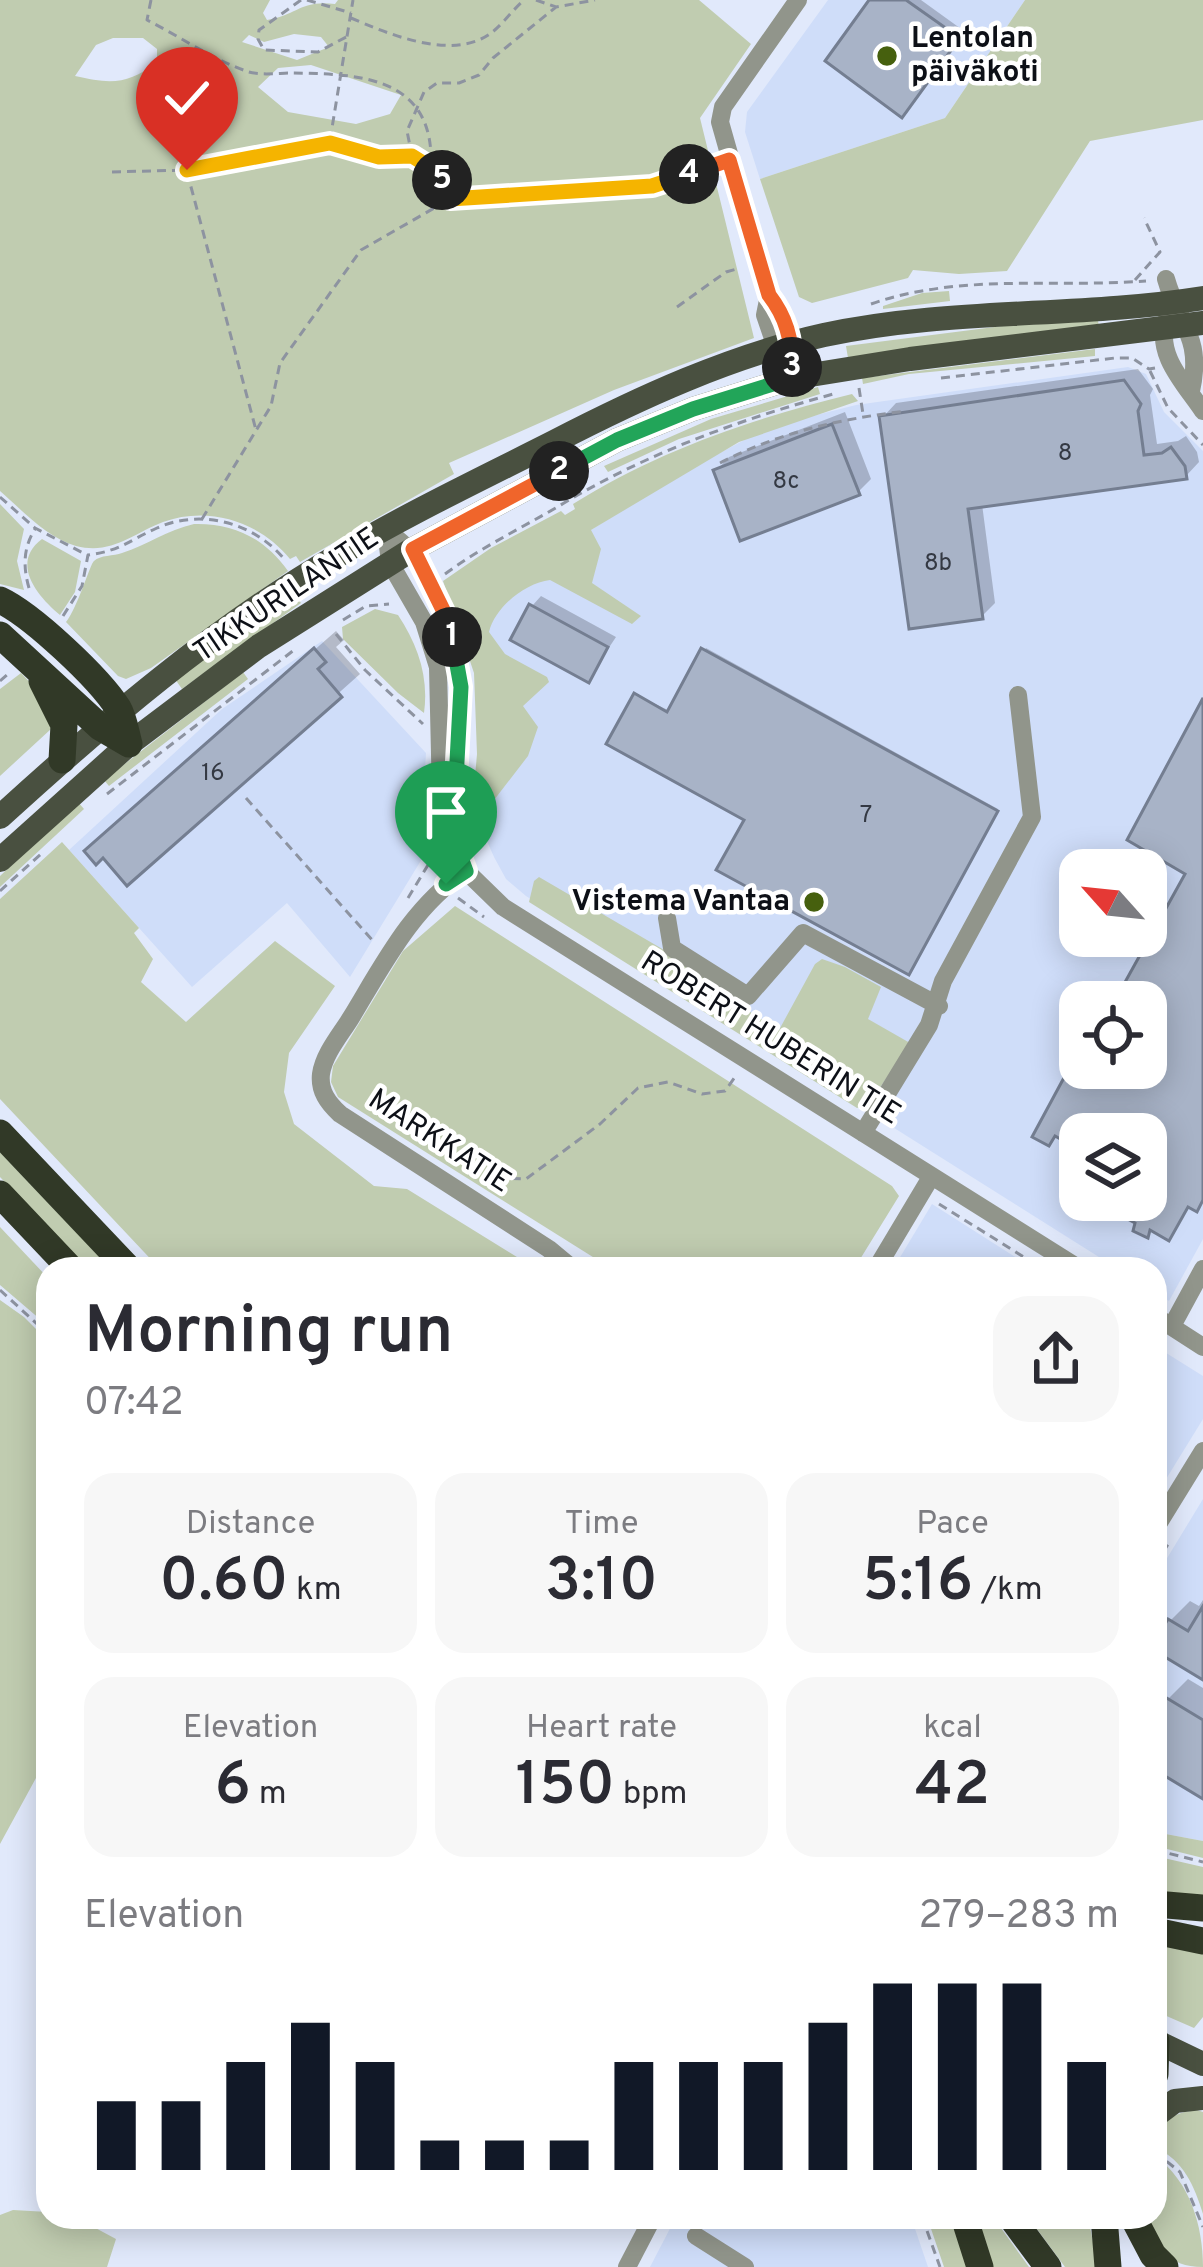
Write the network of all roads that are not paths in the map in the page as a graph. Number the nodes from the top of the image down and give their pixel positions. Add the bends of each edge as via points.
1 (798, 0) edge
2 (1169, 291) junction
3 (1203, 298) edge
4 (1197, 325) edge
5 (1163, 330) junction
6 (783, 346) junction
7 (792, 378) junction
8 (1191, 392) junction
9 (1203, 411) edge
10 (386, 530) junction
11 (413, 549) junction
12 (390, 563) junction
13 (0, 600) edge
14 (0, 635) edge
15 (23, 653) junction
16 (1018, 695) dead end
17 (110, 719) junction
18 (129, 744) junction
19 (62, 760) junction
20 (0, 818) edge
21 (453, 836) junction
22 (0, 860) edge
23 (466, 871) junction
24 (667, 919) dead end
25 (939, 1006) junction
26 (0, 1133) edge
27 (863, 1133) junction
28 (931, 1177) junction
29 (0, 1194) edge
30 (60, 1257) edge
31 (118, 1257) edge
32 (556, 1257) edge
33 (883, 1257) edge
34 (1061, 1257) edge
35 (1203, 1269) edge
36 (1167, 1316) edge
37 (1167, 1324) edge
38 (1203, 1347) edge
39 (1203, 1451) edge
40 (1167, 1510) edge
41 (1167, 1905) edge
42 (1203, 1908) edge
43 (1167, 1934) edge
44 (1203, 1941) edge
45 (1167, 2048) edge
46 (1203, 2064) edge
47 (1167, 2079) edge
48 (1203, 2097) edge
49 (1167, 2107) edge
50 (647, 2229) edge
51 (968, 2229) edge
52 (1020, 2229) edge
53 (1104, 2229) edge
54 (1139, 2229) edge
55 (696, 2236) dead end
56 (627, 2267) edge
57 (745, 2267) edge
58 (980, 2267) edge
59 (1048, 2267) edge
60 (1108, 2267) edge
61 (1165, 2267) edge

1 - 6 street via 720,122 769,295 781,310
2 - 3 main road, TIKKURILANTIE
2 - 4 street
2 - 5 street
2 - 6 main road, TIKKURILANTIE via 918,318
4 - 5 main road, TIKKURILANTIE
4 - 8 street
5 - 7 main road, TIKKURILANTIE
5 - 8 street via 1176,376
6 - 7 street
6 - 10 main road, TIKKURILANTIE via 600,416
7 - 11 main road, TIKKURILANTIE via 617,440
8 - 9 street
10 - 11 street, ROBERT HUBERIN TIE
10 - 12 street, ROBERT HUBERIN TIE
10 - 17 main road, TIKKURILANTIE via 262,604
11 - 12 main road, TIKKURILANTIE
11 - 21 street, ROBERT HUBERIN TIE via 446,616 461,687
12 - 18 main road, TIKKURILANTIE
12 - 21 street, ROBERT HUBERIN TIE via 424,622 438,667 441,798
13 - 17 highway via 52,640
14 - 15 highway
15 - 17 highway
15 - 19 highway via 56,703
16 - 25 street via 1033,817 944,982
17 - 18 highway
17 - 19 main road, TIKKURILANTIE
18 - 22 main road, TIKKURILANTIE
19 - 20 main road, TIKKURILANTIE
21 - 23 street, ROBERT HUBERIN TIE
23 - 27 street, ROBERT HUBERIN TIE via 503,907
23 - 32 street, MARKKATIE via 412,920 328,1055 323,1091 340,1114
24 - 25 street via 672,948 748,996 803,933
25 - 27 street
26 - 31 highway
27 - 28 street, ROBERT HUBERIN TIE
28 - 33 street
28 - 34 street, ROBERT HUBERIN TIE
29 - 30 highway
35 - 36 street
37 - 38 street
39 - 40 street
41 - 42 highway
43 - 44 highway
45 - 46 main road
47 - 48 main road
48 - 49 main road
50 - 56 street
51 - 58 highway
52 - 59 highway
53 - 60 highway
54 - 61 highway
55 - 57 street

